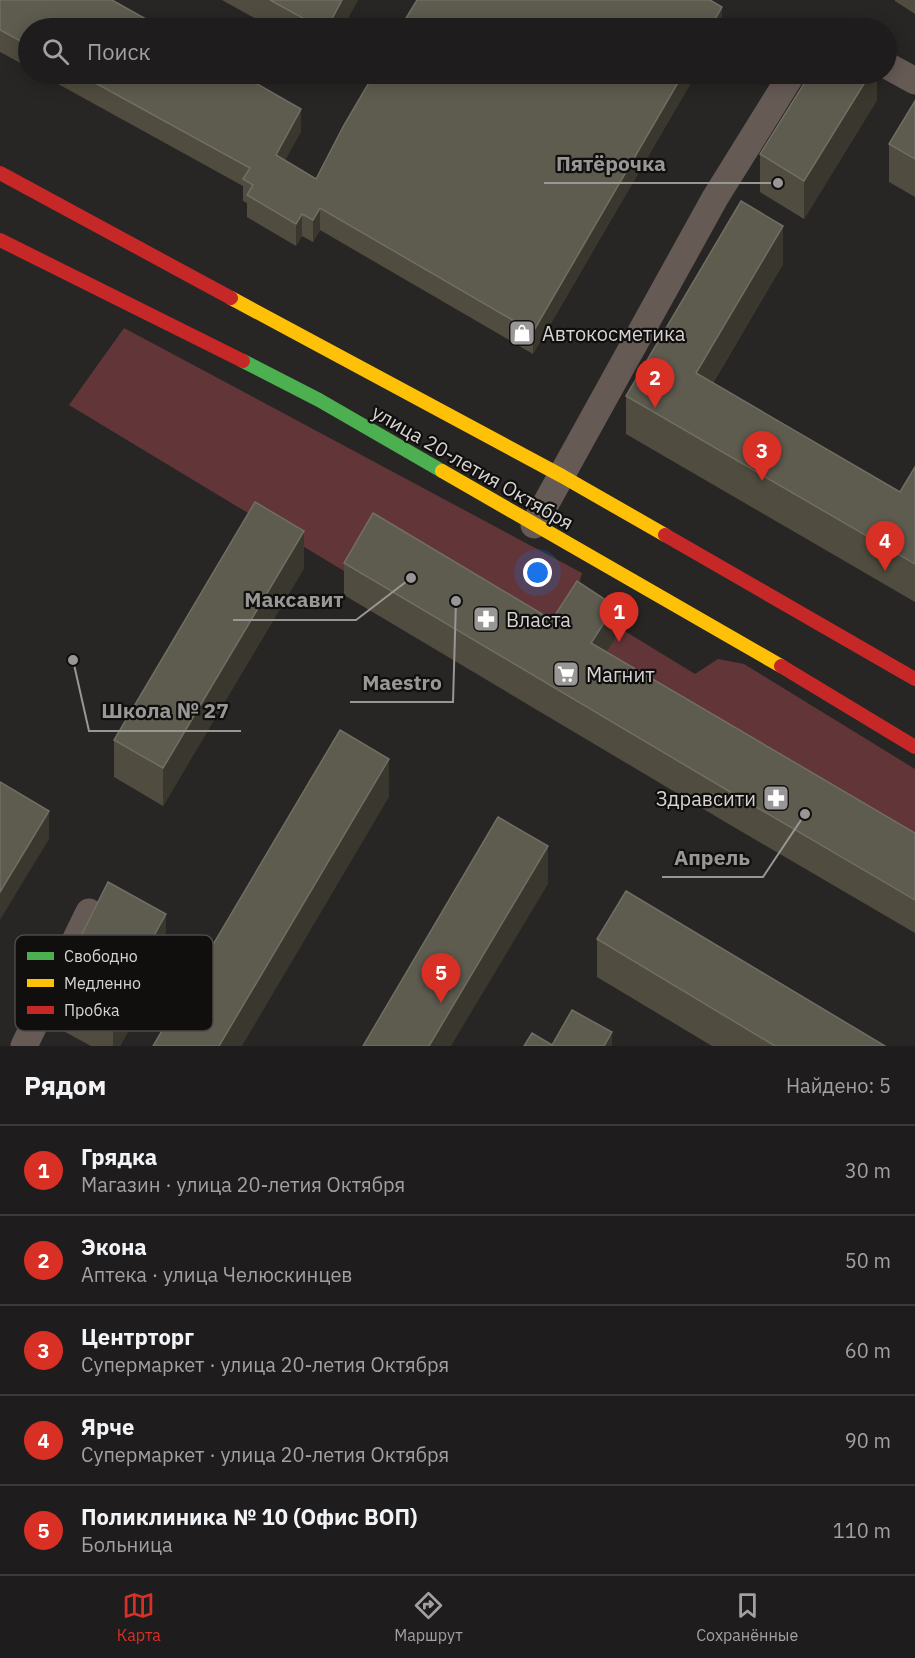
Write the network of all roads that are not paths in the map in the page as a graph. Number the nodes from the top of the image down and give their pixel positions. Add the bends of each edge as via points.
1 (897, 71) edge
2 (915, 81) edge
3 (786, 84) edge
4 (0, 173) edge
5 (0, 240) edge
6 (562, 476) junction
7 (534, 525) junction
8 (915, 679) edge
9 (915, 747) edge
10 (89, 912) dead end
11 (78, 935) edge
12 (31, 1031) edge
13 (24, 1046) edge

1 - 2 street
3 - 6 street via 715,198
4 - 6 main road, улица 20-летия Октября
5 - 7 main road, улица 20-летия Октября via 319,400
6 - 7 street
6 - 8 main road, улица 20-летия Октября
7 - 9 main road, улица 20-летия Октября
10 - 11 street
12 - 13 street

